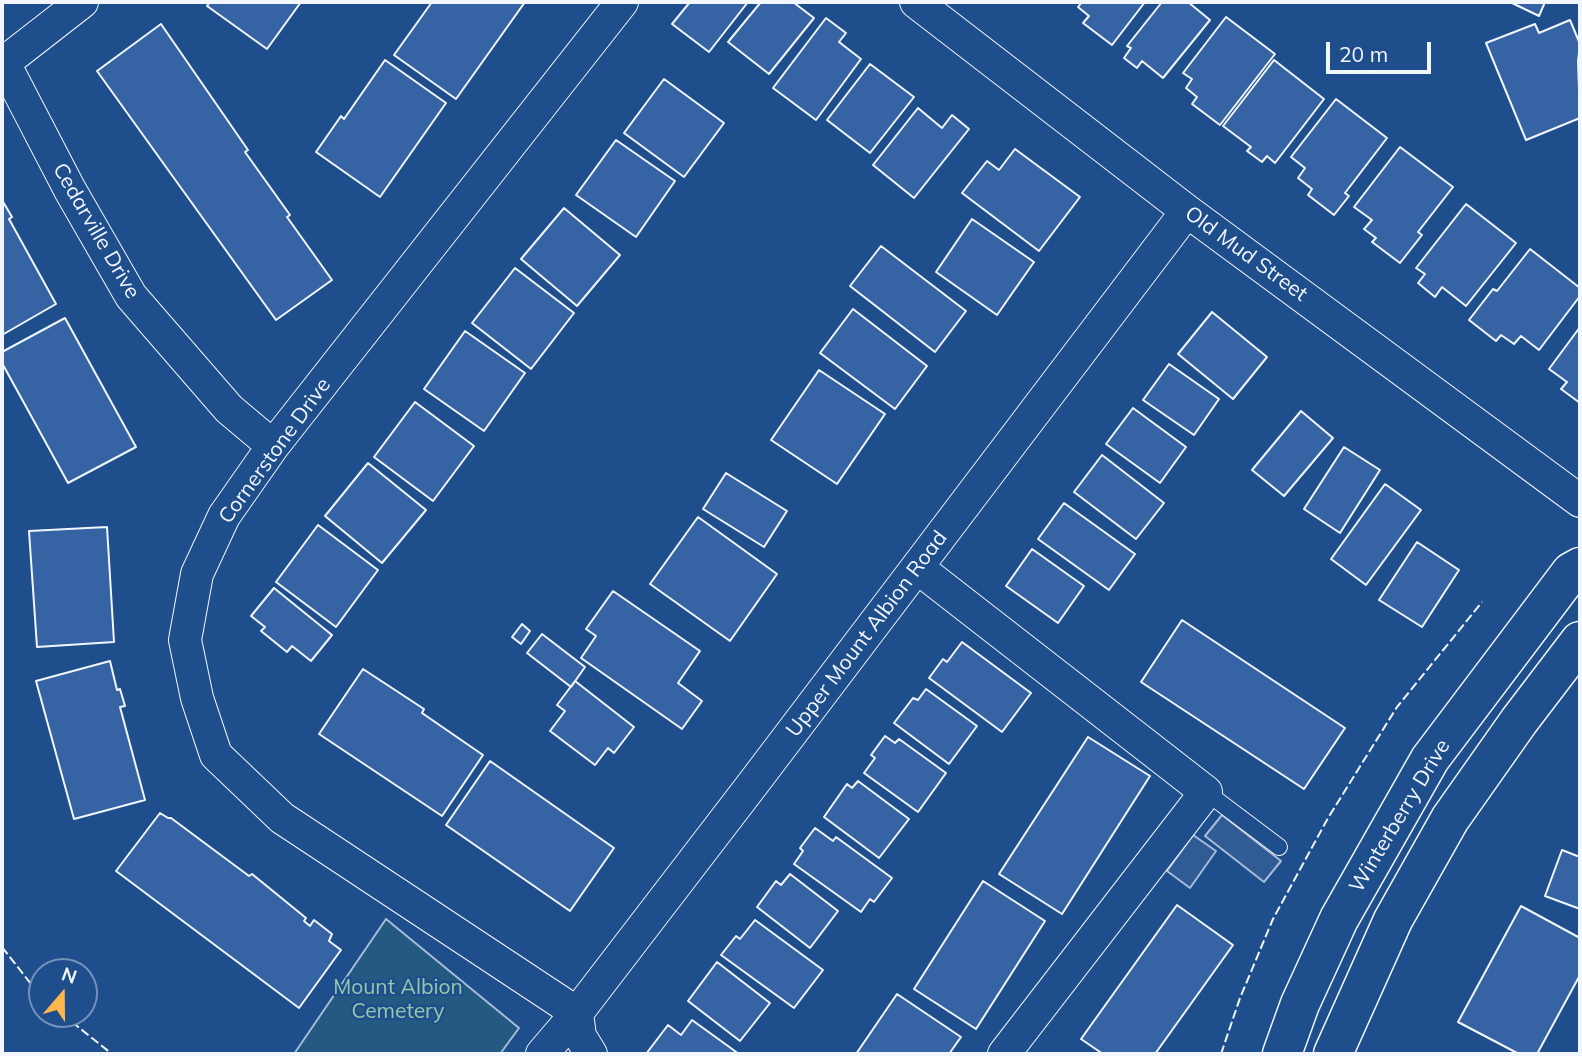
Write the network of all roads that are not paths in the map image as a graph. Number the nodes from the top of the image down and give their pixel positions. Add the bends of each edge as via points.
1 (82, 2) edge
2 (622, 2) edge
3 (916, 2) edge
4 (3, 60) edge
5 (1187, 211) junction
6 (272, 446) junction
7 (1580, 500) edge
8 (1580, 567) edge
9 (918, 568) junction
10 (1580, 641) edge
11 (1206, 792) junction
12 (1279, 847) dead end
13 (577, 1013) junction
14 (542, 1054) edge
15 (592, 1054) edge
16 (1004, 1054) edge
17 (1282, 1054) edge
18 (1333, 1054) edge

1 - 4 street
2 - 6 street, Cornerstone Drive
3 - 5 street, Old Mud Street
4 - 6 street, Cedarville Drive via 131,296 229,409
5 - 7 street, Old Mud Street
5 - 9 street, Upper Mount Albion Road
6 - 13 street, Cornerstone Drive via 225,516 197,574 185,640 197,698 216,755 282,818
8 - 17 street, Winterberry Drive via 1430,759 1339,919
9 - 11 street
9 - 13 street, Upper Mount Albion Road
10 - 18 street via 1450,819 1394,920
11 - 12 lane
11 - 16 street
13 - 14 street, Upper Mount Albion Road
13 - 15 street via 580,1036

